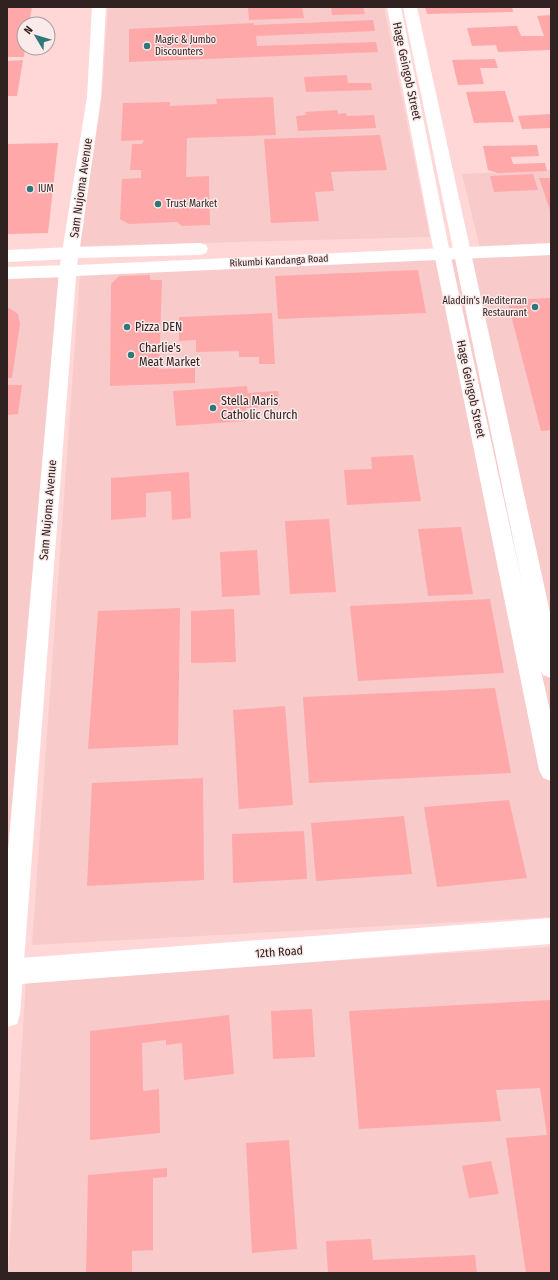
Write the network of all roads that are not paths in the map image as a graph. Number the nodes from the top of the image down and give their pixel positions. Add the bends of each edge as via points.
1 (99, 7) edge
2 (394, 7) edge
3 (410, 7) edge
4 (551, 238) edge
5 (451, 247) junction
6 (551, 249) edge
7 (7, 256) edge
8 (70, 262) junction
9 (7, 273) edge
10 (551, 668) edge
11 (551, 770) edge
12 (551, 931) edge
13 (9, 972) edge
14 (7, 1014) edge

1 - 8 street, Sam Nujoma Avenue via 94,98
2 - 5 street, Hage Geingob Street
3 - 5 street, Hage Geingob Street
4 - 5 street, Rikumbi Kandanga Road
5 - 6 street, Rikumbi Kandanga Road
5 - 8 street, Rikumbi Kandanga Road
5 - 10 street, Hage Geingob Street
5 - 11 street, Hage Geingob Street
7 - 8 street, Rikumbi Kandanga Road
8 - 9 street, Rikumbi Kandanga Road
8 - 13 street, Sam Nujoma Avenue
12 - 13 street, 12th Road
13 - 14 street, Sam Nujoma Avenue

